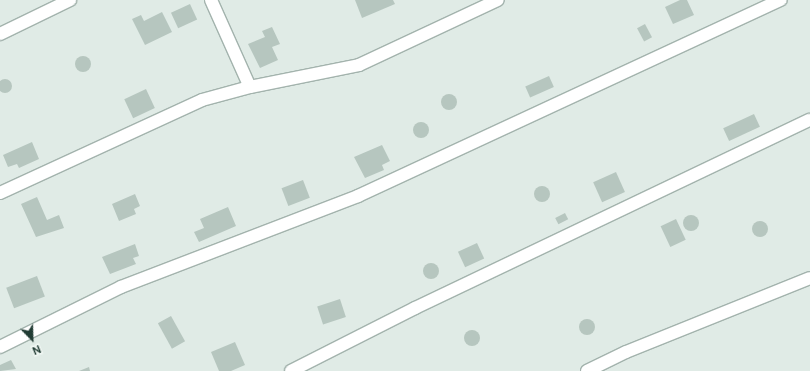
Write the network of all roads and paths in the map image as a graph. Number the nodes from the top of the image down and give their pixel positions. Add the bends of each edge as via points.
1 (70, 0) edge
2 (211, 0) edge
3 (498, 0) edge
4 (781, 0) edge
5 (0, 34) edge
6 (250, 87) junction
7 (810, 120) edge
8 (0, 193) edge
9 (810, 278) edge
10 (0, 347) edge
11 (291, 371) edge
12 (587, 371) edge

1 - 5 street
2 - 6 street
3 - 6 street via 359,66
4 - 10 street via 358,196 121,287
6 - 8 street via 202,100
7 - 11 street via 415,308
9 - 12 street via 626,352

